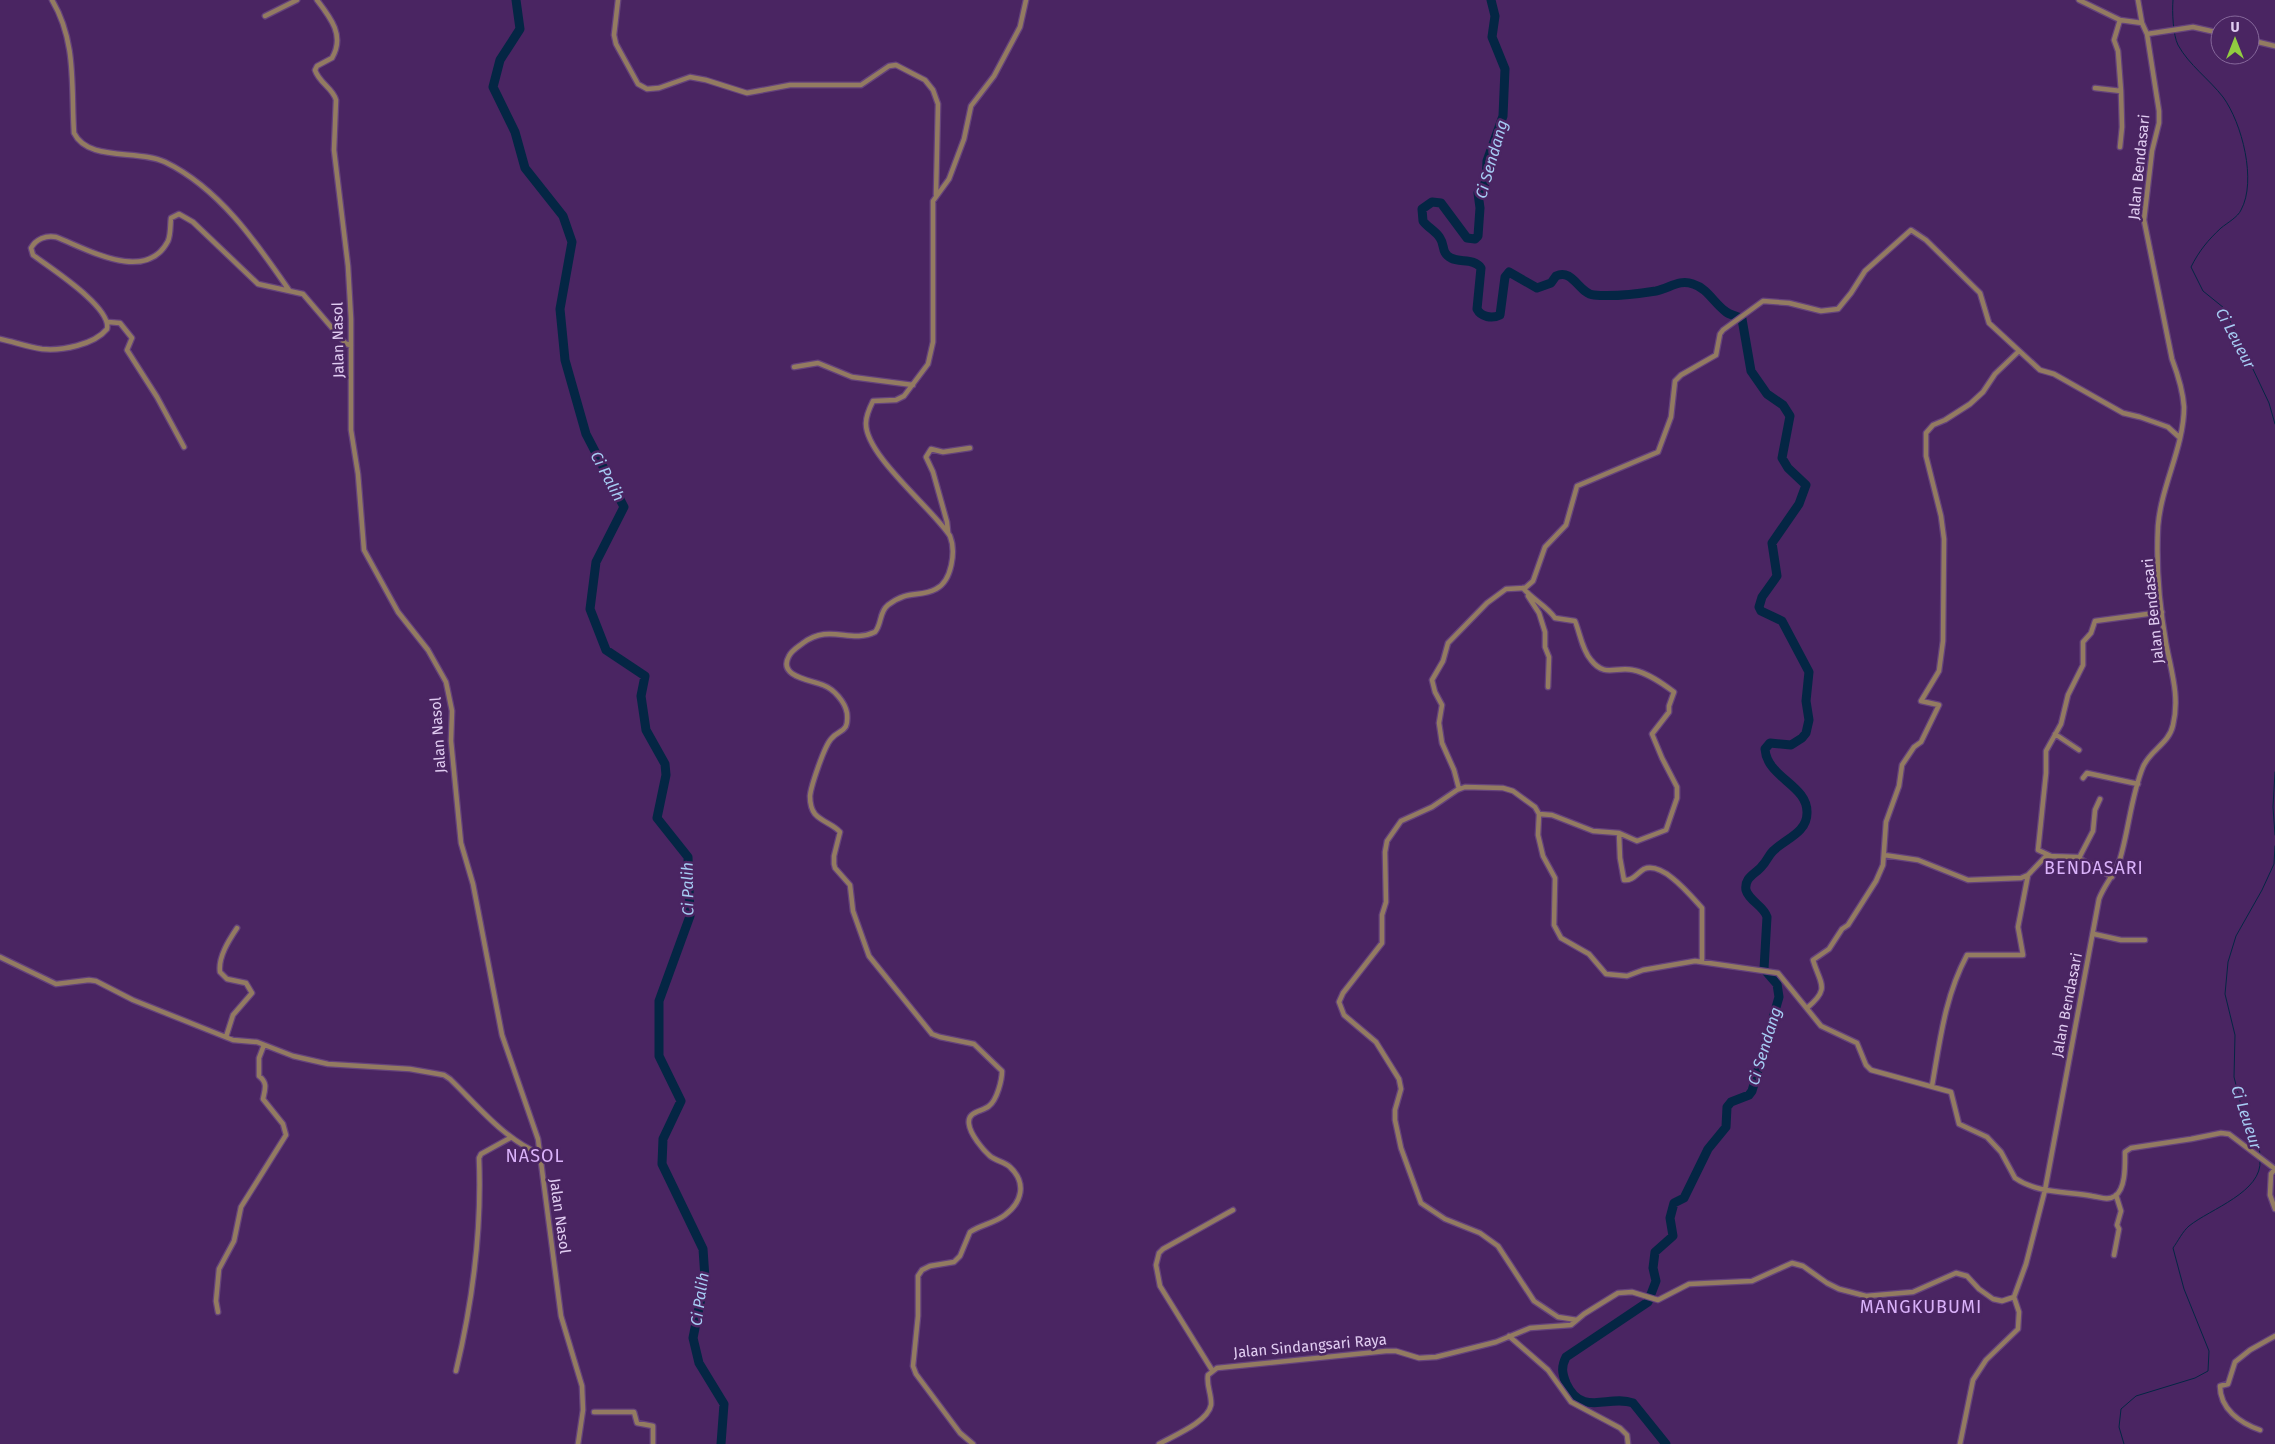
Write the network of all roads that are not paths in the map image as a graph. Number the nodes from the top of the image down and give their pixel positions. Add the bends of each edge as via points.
1 (52, 0) edge
2 (297, 0) edge
3 (317, 0) edge
4 (618, 0) edge
5 (1026, 0) edge
6 (2079, 0) edge
7 (2138, 0) edge
8 (265, 16) dead end
9 (2120, 20) junction
10 (2142, 24) junction
11 (2210, 31) edge
12 (2147, 34) junction
13 (2260, 42) edge
14 (2275, 46) edge
15 (2095, 88) dead end
16 (2121, 91) junction
17 (2120, 146) dead end
18 (936, 195) junction
19 (289, 290) junction
20 (108, 322) junction
21 (0, 339) edge
22 (351, 346) junction
23 (2019, 351) junction
24 (794, 367) dead end
25 (913, 385) junction
26 (2179, 437) junction
27 (184, 447) dead end
28 (970, 448) dead end
29 (948, 533) junction
30 (1524, 588) junction
31 (2162, 612) junction
32 (1548, 687) dead end
33 (2055, 734) junction
34 (2079, 750) dead end
35 (2083, 778) dead end
36 (2138, 784) junction
37 (1459, 789) junction
38 (2100, 798) dead end
39 (1539, 814) junction
40 (1619, 833) junction
41 (1884, 855) junction
42 (2051, 856) junction
43 (2079, 858) junction
44 (2028, 875) junction
45 (2112, 877) junction
46 (237, 928) dead end
47 (2094, 934) junction
48 (2145, 940) dead end
49 (0, 957) edge
50 (1702, 962) junction
51 (1807, 1008) junction
52 (226, 1037) junction
53 (264, 1044) junction
54 (1932, 1086) junction
55 (510, 1138) junction
56 (540, 1154) junction
57 (2274, 1169) edge
58 (2045, 1190) junction
59 (2116, 1196) junction
60 (2275, 1209) edge
61 (1233, 1210) dead end
62 (2114, 1255) dead end
63 (2014, 1298) junction
64 (218, 1312) dead end
65 (1577, 1320) junction
66 (1509, 1336) junction
67 (2275, 1336) edge
68 (1212, 1370) junction
69 (456, 1371) dead end
70 (594, 1412) dead end
71 (2260, 1430) dead end
72 (578, 1444) edge
73 (653, 1444) edge
74 (973, 1444) edge
75 (1159, 1444) edge
76 (1628, 1444) edge
77 (1960, 1444) edge

1 - 19 street via 60,14 70,49 74,133 78,140 96,151 159,159 194,180 247,229
2 - 8 street
3 - 22 street, Jalan Nasol via 336,28 338,42 332,58 315,70 336,100 334,150 348,266
4 - 18 street via 616,44 638,84 647,88 659,88 690,78 747,93 790,85 861,85 889,66 896,65 925,80 938,104
5 - 18 street via 1020,27 992,80 973,102 949,179
6 - 9 street
7 - 10 street, Jalan Bendasari
9 - 10 street
9 - 16 street via 2114,42 2118,51
10 - 12 street, Jalan Bendasari
11 - 12 street via 2193,27
12 - 26 street, Jalan Bendasari via 2159,123 2152,151 2144,220 2172,360 2180,381 2184,408
13 - 14 street
15 - 16 street
16 - 17 street
18 - 25 street via 932,206 932,350 928,364
19 - 20 street via 258,284 199,228 178,214 171,218 168,242 146,261 122,261 51,236 32,245 33,255 96,305
19 - 22 street via 303,294
20 - 21 street via 102,334 70,346 44,349
20 - 27 street via 120,323 132,338 127,350
22 - 56 street, Jalan Nasol via 351,430 364,550 398,612 428,650 446,682 452,711 451,741 461,843 473,884 502,1034
23 - 26 street via 2040,370 2054,374 2123,413 2168,427
23 - 30 street via 1989,323 1980,293 1926,240 1911,230 1865,271 1838,309 1821,311 1763,301 1721,332 1716,356 1681,374 1675,381 1671,417 1658,452 1577,486 1566,524 1545,548 1535,578
23 - 41 street via 1995,374 1983,392 1970,404 1930,427 1925,438 1943,530 1943,641 1939,671 1921,701 1939,705 1921,742 1902,765 1899,786 1886,822
24 - 25 street via 818,363 852,377
25 - 29 street via 899,399 872,401 866,426 879,456
26 - 31 street, Jalan Bendasari via 2158,523 2158,581
28 - 29 street via 943,452 931,449 926,457 933,472
29 - 74 street via 952,543 951,567 941,586 931,591 903,595 886,606 877,631 872,634 826,633 812,636 792,651 787,664 796,676 825,686 846,708 847,725 832,737 828,745 811,792 811,803 815,814 840,832 834,864 850,885 853,912 869,956 932,1034 974,1044 1002,1070 992,1103 973,1113 968,1124 989,1155 1013,1170 1022,1187 1019,1198 1005,1215 970,1232 954,1262 925,1268 917,1279 918,1316 913,1366 960,1433
30 - 32 street via 1539,613 1545,632 1549,657
30 - 37 street via 1506,589 1490,600 1447,646 1432,679 1434,692 1442,705 1440,736
30 - 40 street via 1554,618 1574,621 1594,664 1609,672 1638,671 1674,692 1670,712 1652,734 1677,787 1668,827 1640,840
31 - 33 street via 2094,622 2092,633 2083,642 2083,665 2068,695 2063,719
31 - 36 street, Jalan Bendasari via 2176,713 2168,739 2146,760
33 - 34 street
33 - 42 street via 2046,751 2038,850
35 - 36 street via 2086,773
36 - 45 street, Jalan Bendasari via 2121,856
37 - 39 street via 1481,787 1513,791 1534,805
37 - 65 street via 1434,806 1401,821 1387,841 1382,943 1343,993 1341,1011 1376,1042 1399,1079 1401,1089 1395,1120 1401,1148 1421,1203 1445,1219 1480,1233 1498,1246 1534,1301 1558,1317
38 - 43 street via 2093,831
39 - 40 street via 1552,815 1593,831
39 - 50 street via 1538,835 1543,856 1555,878 1553,921 1561,938 1589,954 1609,974 1627,976 1680,962
40 - 50 street via 1624,880 1630,880 1648,868 1658,869 1702,908
41 - 44 street via 1913,859 1971,880
41 - 51 street via 1878,878 1848,926 1842,929 1829,949 1813,960 1822,988 1818,999
42 - 43 street
42 - 44 street via 2044,858
43 - 45 street
44 - 54 street via 2018,927 2022,955 1968,955 1947,1004
45 - 47 street, Jalan Bendasari via 2099,899
46 - 52 street via 219,969 227,979 246,983 252,993 233,1015
47 - 48 street via 2121,940
47 - 58 street, Jalan Bendasari
49 - 52 street via 56,984 96,981 133,1000
50 - 51 street via 1781,974
51 - 54 street via 1823,1028 1856,1042 1871,1070
52 - 53 street
53 - 55 street via 293,1056 328,1064 410,1069 444,1076
53 - 64 street via 259,1061 260,1076 266,1088 263,1099 283,1124 286,1135 241,1207 234,1239 219,1269
54 - 58 street via 1953,1093 1958,1122 1988,1136 2015,1178
55 - 56 street
55 - 69 street via 479,1157 479,1242 468,1319
56 - 72 street, Jalan Nasol via 561,1316 582,1386 583,1410
57 - 59 street via 2229,1134 2131,1148 2125,1152 2124,1174
57 - 60 street via 2270,1195
58 - 59 street via 2101,1198
58 - 63 street
59 - 62 street via 2121,1214
61 - 68 street via 1163,1249 1156,1265 1160,1286
63 - 65 street, Jalan Sindangsari Raya via 1993,1299 1967,1276 1956,1273 1913,1292 1866,1296 1839,1289 1803,1266 1792,1263 1752,1281 1689,1284 1654,1300 1632,1292 1618,1293
63 - 77 street via 2019,1312 2018,1329 1986,1360 1973,1380
65 - 66 street, Jalan Sindangsari Raya via 1568,1326 1530,1328
66 - 68 street, Jalan Sindangsari Raya via 1436,1357 1419,1358 1386,1351 1260,1362
66 - 76 street via 1548,1370 1571,1402 1620,1428 1627,1436
67 - 71 street via 2235,1362 2229,1382 2219,1388 2224,1405 2245,1424
68 - 75 street via 1207,1380 1209,1410 1194,1425
70 - 73 street via 634,1412 637,1422 653,1426

